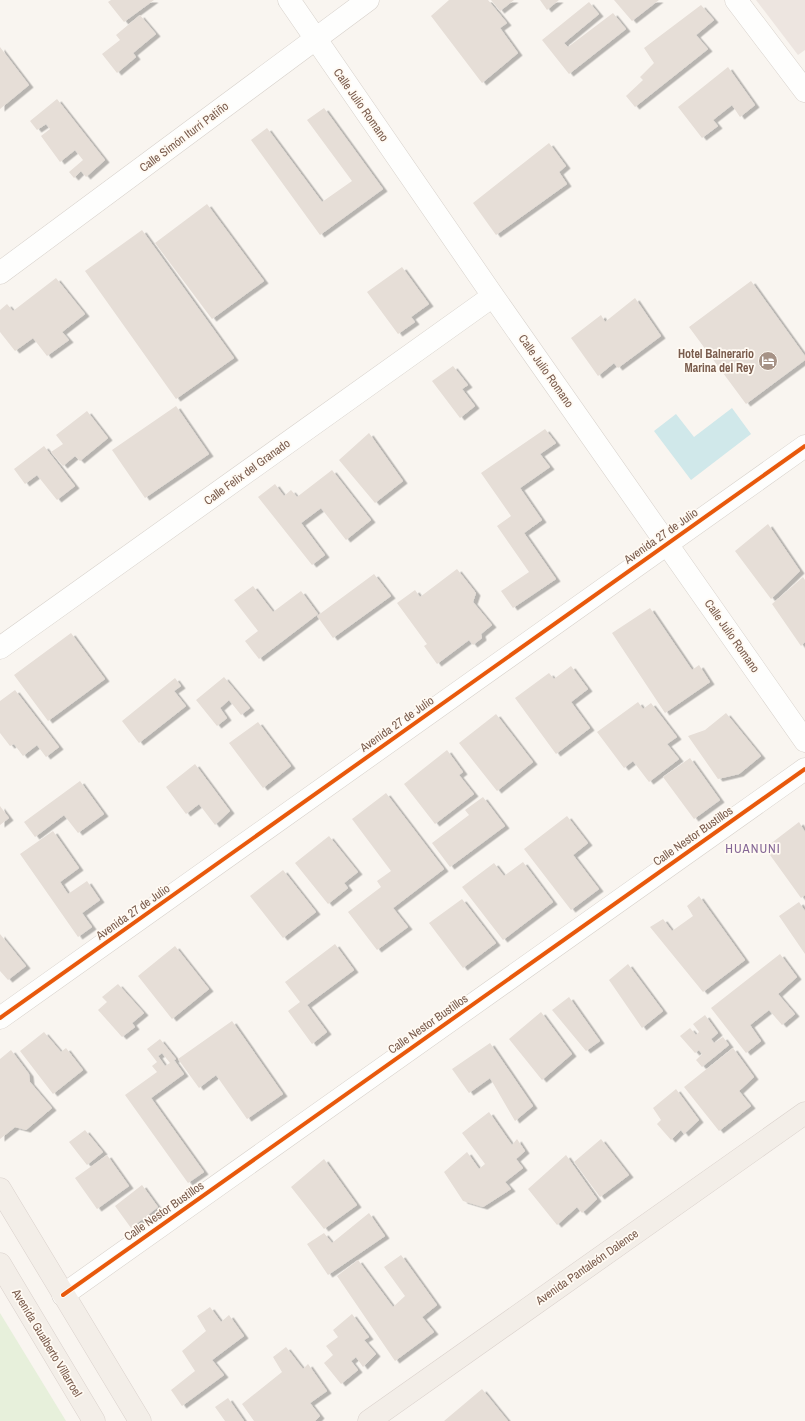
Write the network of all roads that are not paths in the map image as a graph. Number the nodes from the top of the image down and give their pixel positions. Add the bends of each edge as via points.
1 (289, 0) edge
2 (368, 0) edge
3 (736, 0) edge
4 (316, 39) junction
5 (805, 91) edge
6 (0, 273) edge
7 (493, 296) junction
8 (805, 446) edge
9 (668, 544) junction
10 (0, 648) edge
11 (805, 741) edge
12 (805, 769) edge
13 (0, 1018) edge
14 (805, 1113) edge
15 (0, 1190) edge
16 (0, 1264) edge
17 (63, 1295) junction
18 (94, 1421) edge
19 (140, 1421) edge
20 (369, 1421) edge

1 - 4 street, Calle Julio Romano
2 - 4 street, Calle Simón Iturri Patiño
3 - 5 street
4 - 6 street, Calle Simón Iturri Patiño
4 - 7 street, Calle Julio Romano
7 - 9 street, Calle Julio Romano
7 - 10 street, Calle Felix del Granado
8 - 9 street, Avenida 27 de Julio
9 - 11 street, Calle Julio Romano
9 - 13 street, Avenida 27 de Julio
12 - 17 street, Calle Nestor Bustillos
14 - 20 main road, Avenida Pantaleón Dalence
15 - 17 main road
16 - 18 main road, Avenida Gualberto Villarroel
17 - 19 main road

